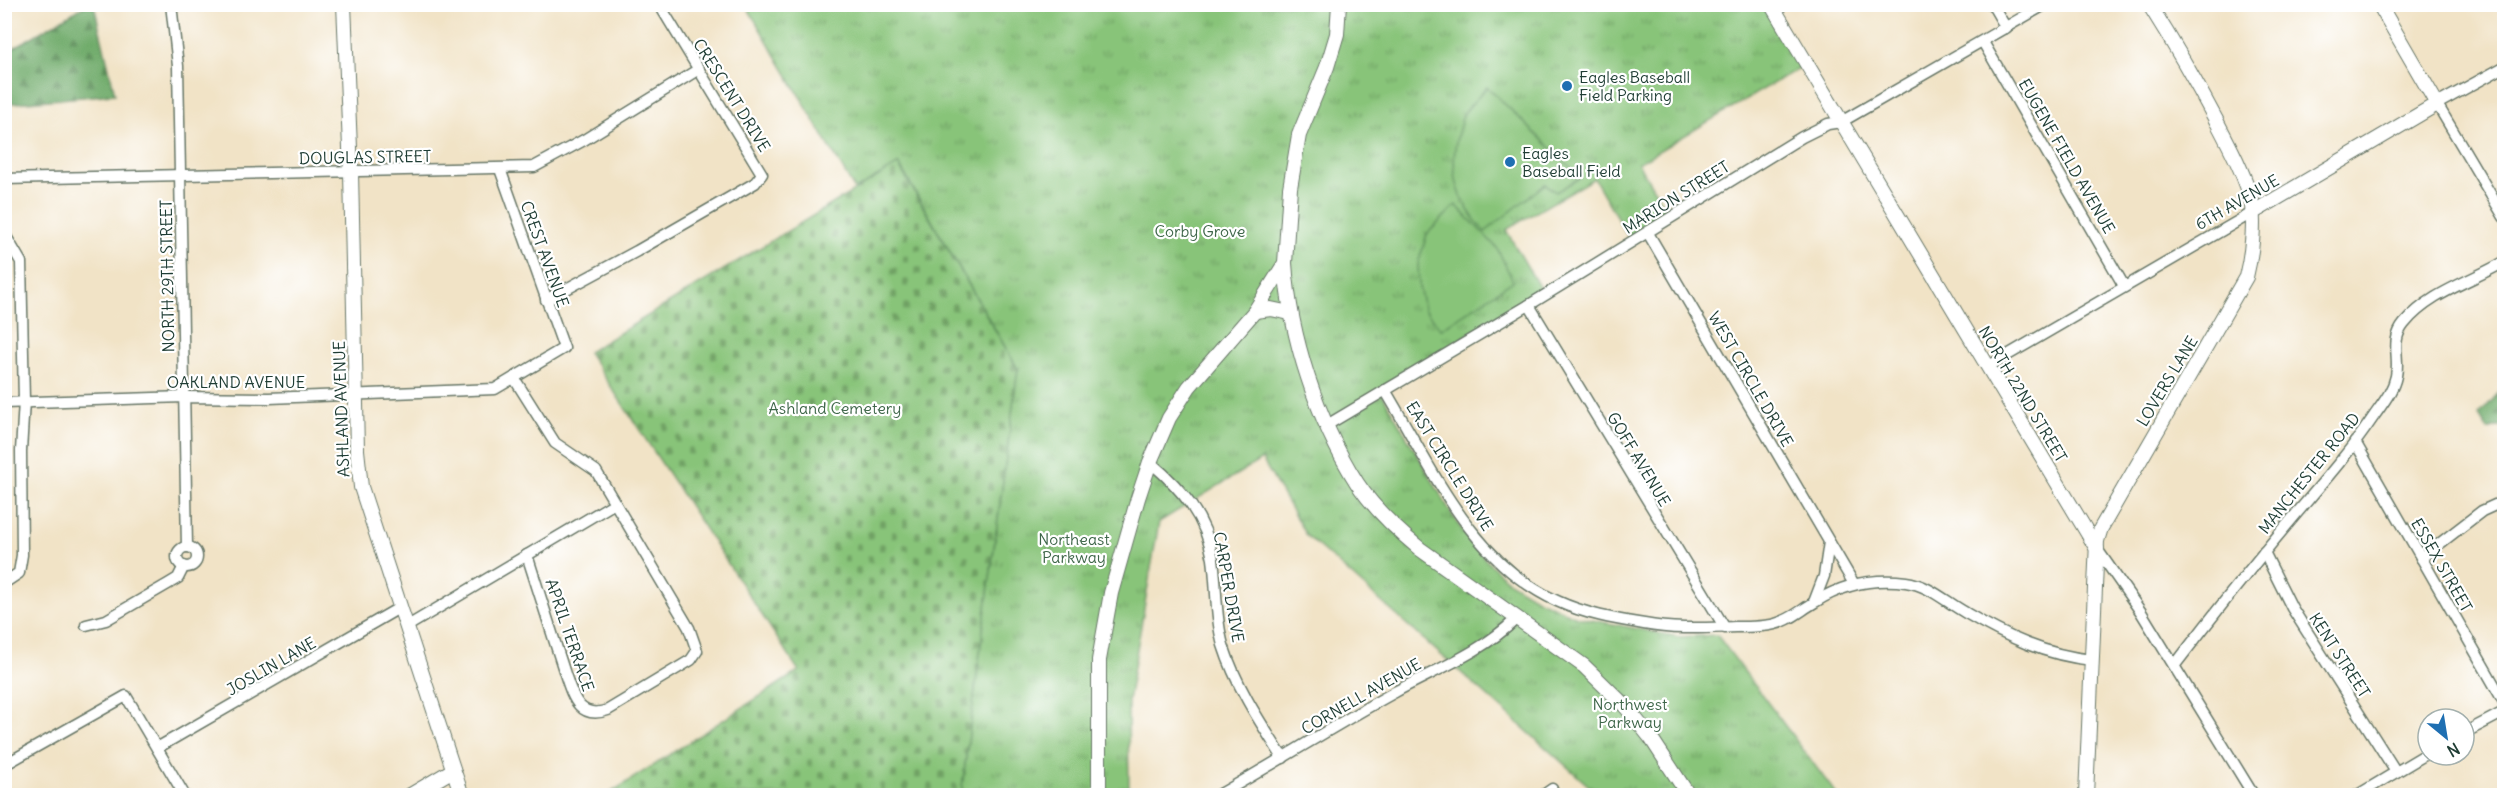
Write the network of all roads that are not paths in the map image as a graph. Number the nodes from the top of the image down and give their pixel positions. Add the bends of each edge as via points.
1 (171, 4) edge
2 (344, 4) edge
3 (659, 4) edge
4 (1339, 4) edge
5 (1771, 4) edge
6 (1992, 4) edge
7 (2046, 4) edge
8 (2149, 4) edge
9 (2379, 4) edge
10 (2006, 28) junction
11 (1983, 42) junction
12 (2505, 67) edge
13 (699, 69) junction
14 (2437, 104) junction
15 (1841, 122) junction
16 (500, 169) junction
17 (351, 172) junction
18 (180, 176) junction
19 (4, 179) edge
20 (2252, 213) junction
21 (2505, 218) edge
22 (4, 233) edge
23 (1648, 233) junction
24 (2505, 262) edge
25 (1285, 263) junction
26 (2124, 286) junction
27 (546, 300) junction
28 (1529, 305) junction
29 (1255, 310) junction
30 (1290, 313) junction
31 (564, 348) joint
32 (1987, 367) junction
33 (514, 378) junction
34 (1385, 390) junction
35 (355, 395) junction
36 (184, 397) junction
37 (24, 401) junction
38 (4, 403) edge
39 (1327, 425) junction
40 (2355, 442) junction
41 (1150, 462) junction
42 (2505, 501) edge
43 (615, 503) junction
44 (1829, 541) junction
45 (2097, 549) junction
46 (2264, 552) junction
47 (527, 555) junction
48 (2421, 558) junction
49 (4, 583) edge
50 (1854, 584) junction
51 (1814, 602) junction
52 (399, 608) junction
53 (1516, 619) junction
54 (86, 625) dead end
55 (406, 627) junction
56 (1725, 628) junction
57 (2092, 660) junction
58 (2175, 665) junction
59 (2505, 702) edge
60 (2505, 712) edge
61 (2476, 727) edge
62 (157, 748) junction
63 (1283, 758) junction
64 (2416, 760) edge
65 (4, 765) edge
66 (453, 770) junction
67 (2396, 772) junction
68 (1552, 789) dead end
69 (185, 795) edge
70 (409, 795) edge
71 (462, 795) edge
72 (1099, 795) edge
73 (1217, 795) edge
74 (1542, 795) edge
75 (1689, 795) edge
76 (2086, 795) edge
77 (2254, 795) edge
78 (2356, 795) edge

1 - 18 street, NORTH 29TH STREET via 178,66
2 - 17 street, ASHLAND AVENUE
3 - 13 street, CRESCENT DRIVE
4 - 25 street via 1337,34 1327,67 1299,135 1290,188
5 - 15 street, NORTH 22ND STREET
6 - 10 street
7 - 10 street, MARION STREET
8 - 20 street, LOVERS LANE via 2232,150 2250,195
9 - 14 street
10 - 11 street, MARION STREET
11 - 15 street, MARION STREET
11 - 26 street, EUGENE FIELD AVENUE
12 - 14 street, 6TH AVENUE
13 - 16 street, DOUGLAS STREET via 546,163
13 - 27 street, CRESCENT DRIVE via 762,174 755,183
14 - 20 street, 6TH AVENUE
14 - 21 street
15 - 23 street, MARION STREET via 1802,137
15 - 32 street, NORTH 22ND STREET
16 - 17 street, DOUGLAS STREET
16 - 27 street, CREST AVENUE
17 - 18 street, DOUGLAS STREET
17 - 35 street, ASHLAND AVENUE
18 - 19 street, DOUGLAS STREET
18 - 36 street, NORTH 29TH STREET
20 - 26 street, 6TH AVENUE
20 - 45 street, LOVERS LANE via 2246,277 2101,528
22 - 37 street via 21,261
23 - 28 street, MARION STREET
23 - 44 street, WEST CIRCLE DRIVE
24 - 40 street, MANCHESTER ROAD via 2448,291 2404,324 2396,337 2397,375
25 - 29 street
25 - 30 street
26 - 32 street, 6TH AVENUE
27 - 31 street, CREST AVENUE
28 - 34 street, MARION STREET
28 - 56 street, GOFF AVENUE
29 - 30 street
29 - 41 street via 1189,387 1169,418
30 - 39 street
31 - 33 street, OAKLAND AVENUE
32 - 45 street, NORTH 22ND STREET
33 - 35 street, OAKLAND AVENUE via 495,389
33 - 43 street via 555,443 596,471
34 - 39 street, MARION STREET
34 - 56 street, EAST CIRCLE DRIVE via 1479,542 1527,584 1555,601 1600,616 1662,627
35 - 36 street, OAKLAND AVENUE
35 - 52 street, ASHLAND AVENUE via 361,487
36 - 37 street, OAKLAND AVENUE
36 - 54 street, NORTH 29TH STREET via 187,547 177,557 184,566 178,578 106,620
37 - 38 street, OAKLAND AVENUE
37 - 49 street via 22,555 20,573
39 - 53 street via 1358,484 1397,529
40 - 46 street, MANCHESTER ROAD
40 - 48 street, ESSEX STREET
41 - 63 street, CARPER DRIVE via 1177,485 1203,524 1213,560 1223,644 1241,688
41 - 72 street via 1111,593 1099,660
42 - 48 street via 2482,511
43 - 47 street
43 - 47 street, APRIL TERRACE via 689,628 697,651 691,660 599,713 580,707 573,697
44 - 50 street, WEST CIRCLE DRIVE
44 - 51 street via 1824,576
45 - 57 street, LOVERS LANE
45 - 58 street, NORTH 22ND STREET
46 - 58 street, MANCHESTER ROAD
46 - 67 street, KENT STREET via 2292,608
47 - 55 street
48 - 59 street, ESSEX STREET
50 - 51 street, EAST CIRCLE DRIVE
50 - 57 street, EAST CIRCLE DRIVE via 1907,582 1931,591 1993,629 2034,648
51 - 56 street, EAST CIRCLE DRIVE via 1774,625
52 - 55 street, ASHLAND AVENUE
52 - 62 street, JOSLIN LANE
53 - 63 street, CORNELL AVENUE via 1476,651 1395,692
53 - 75 street via 1608,687 1651,738
55 - 66 street, ASHLAND AVENUE
57 - 76 street, LOVERS LANE
58 - 77 street, NORTH 22ND STREET
60 - 61 street
62 - 65 street via 126,696
62 - 69 street
63 - 73 street, CORNELL AVENUE
64 - 67 street
66 - 70 street
66 - 71 street, ASHLAND AVENUE
67 - 78 street
68 - 74 street

